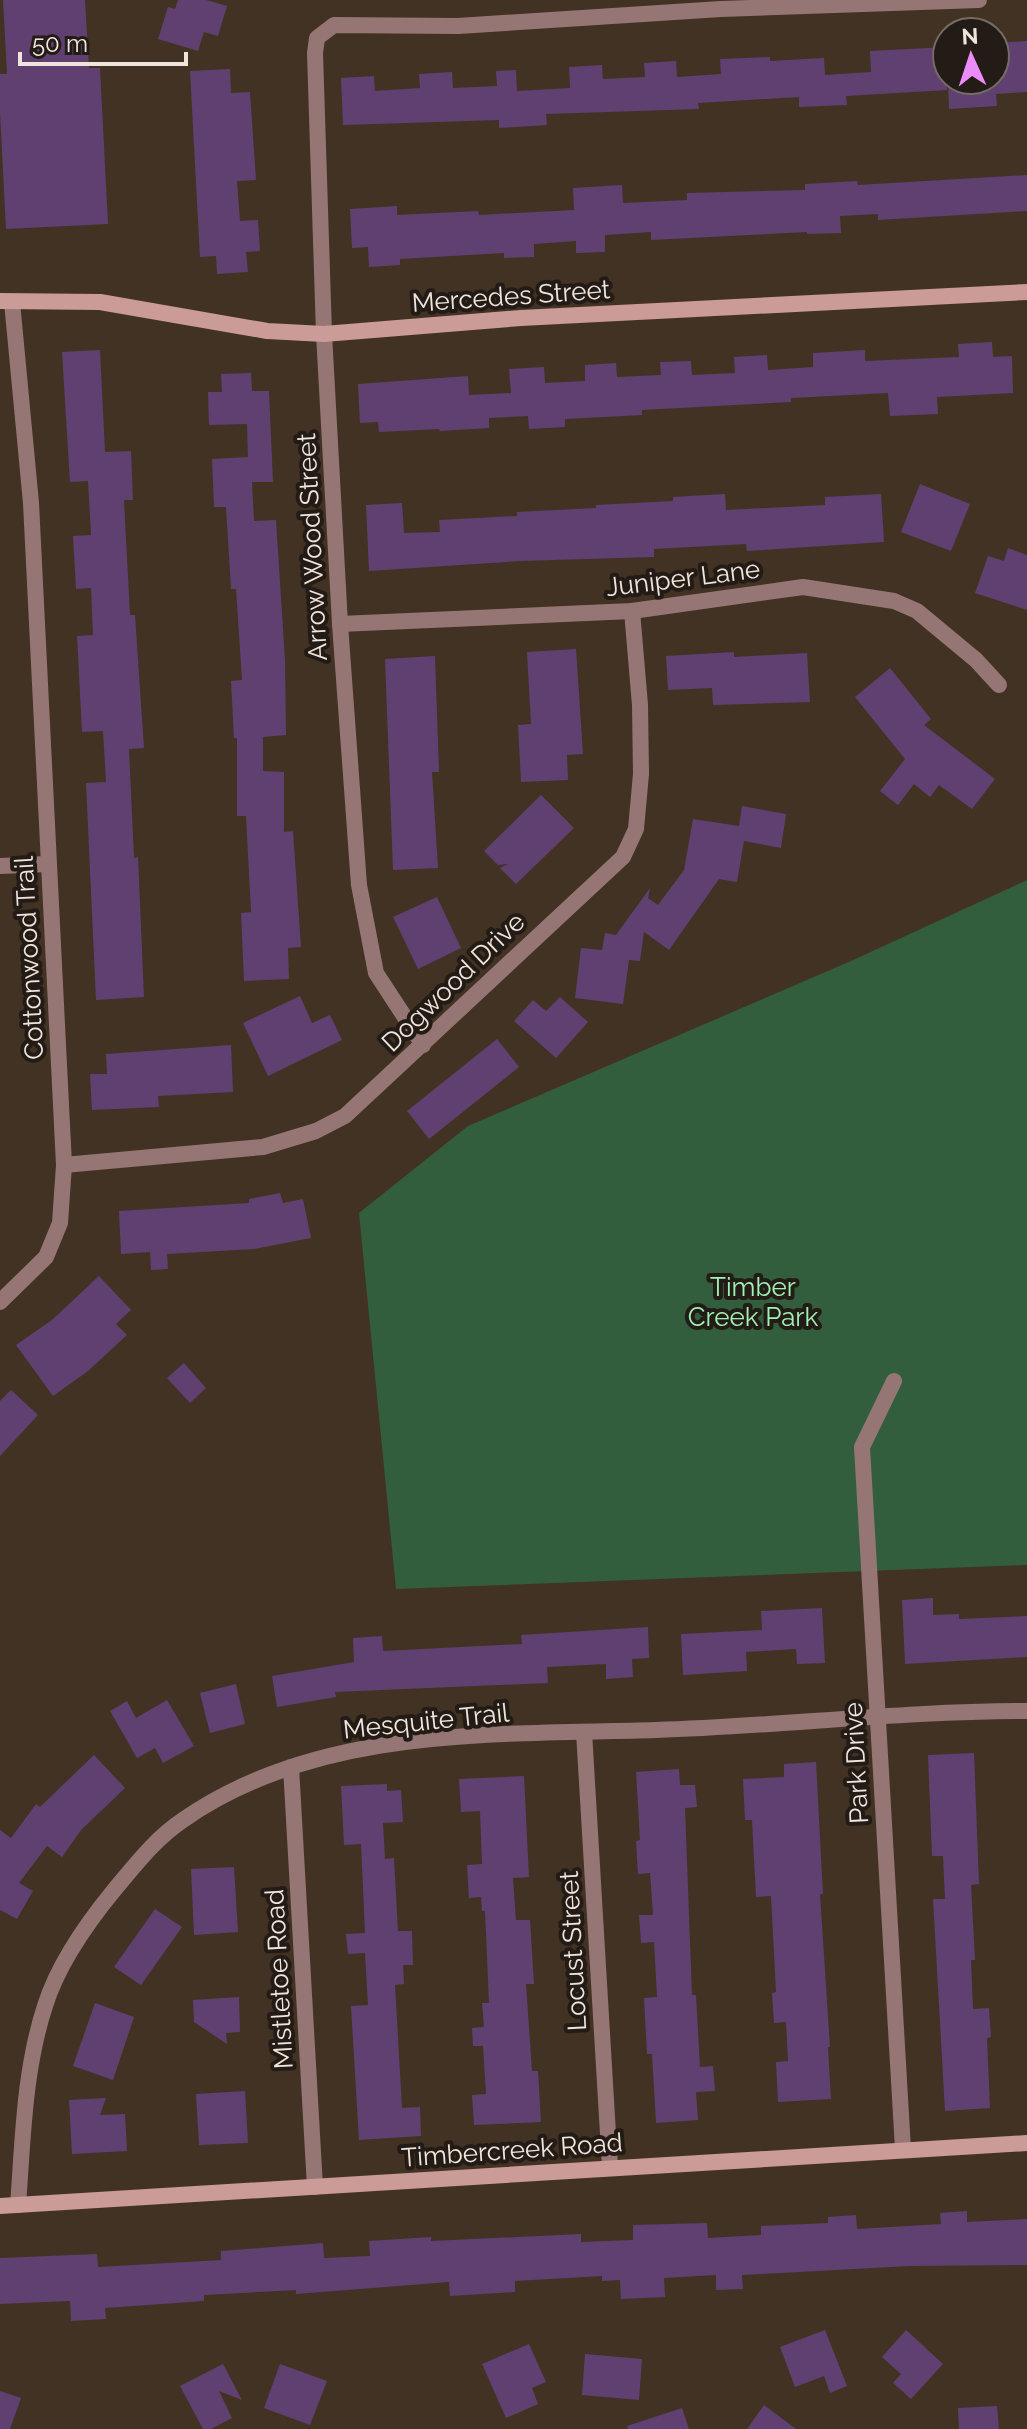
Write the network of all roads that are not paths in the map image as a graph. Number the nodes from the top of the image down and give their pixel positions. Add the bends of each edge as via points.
1 (979, 0) edge
2 (1027, 292) edge
3 (6, 301) edge
4 (324, 334) junction
5 (632, 611) junction
6 (340, 624) junction
7 (999, 685) dead end
8 (47, 864) junction
9 (0, 866) edge
10 (423, 1045) junction
11 (64, 1165) junction
12 (0, 1302) edge
13 (894, 1381) dead end
14 (1027, 1711) edge
15 (878, 1718) junction
16 (584, 1732) junction
17 (291, 1767) junction
18 (1027, 2143) edge
19 (903, 2149) junction
20 (610, 2167) junction
21 (315, 2187) junction
22 (18, 2205) junction
23 (0, 2206) edge

1 - 4 street, Arrow Wood Street via 458,26 334,25 317,38 315,53
2 - 4 street, Mercedes Street via 521,318
3 - 4 street, Mercedes Street via 100,302 267,331
3 - 8 street, Cottonwood Trail via 31,503
4 - 6 street, Arrow Wood Street
5 - 6 street, Juniper Lane
5 - 7 street, Juniper Lane via 803,587 894,601 917,611
5 - 10 street, Dogwood Drive via 641,774 636,829 623,857
6 - 10 street, Arrow Wood Street via 359,885 373,959 376,973
8 - 9 street
8 - 11 street, Cottonwood Trail
10 - 11 street, Dogwood Drive via 345,1116 316,1131 263,1147
11 - 12 street, Cottonwood Trail via 60,1223 46,1257
13 - 15 street, Park Drive via 862,1447
14 - 15 street, Mesquite Trail
15 - 16 street, Mesquite Trail
15 - 19 street, Park Drive
16 - 17 street, Mesquite Trail via 434,1739 376,1746
16 - 20 street, Locust Street
17 - 21 street, Mistletoe Road
17 - 22 street, Mesquite Trail via 229,1792 150,1847 101,1906 60,1970 34,2043
18 - 19 street, Timbercreek Road
19 - 20 street, Timbercreek Road
20 - 21 street, Timbercreek Road
21 - 22 street, Timbercreek Road
22 - 23 street, Timbercreek Road

